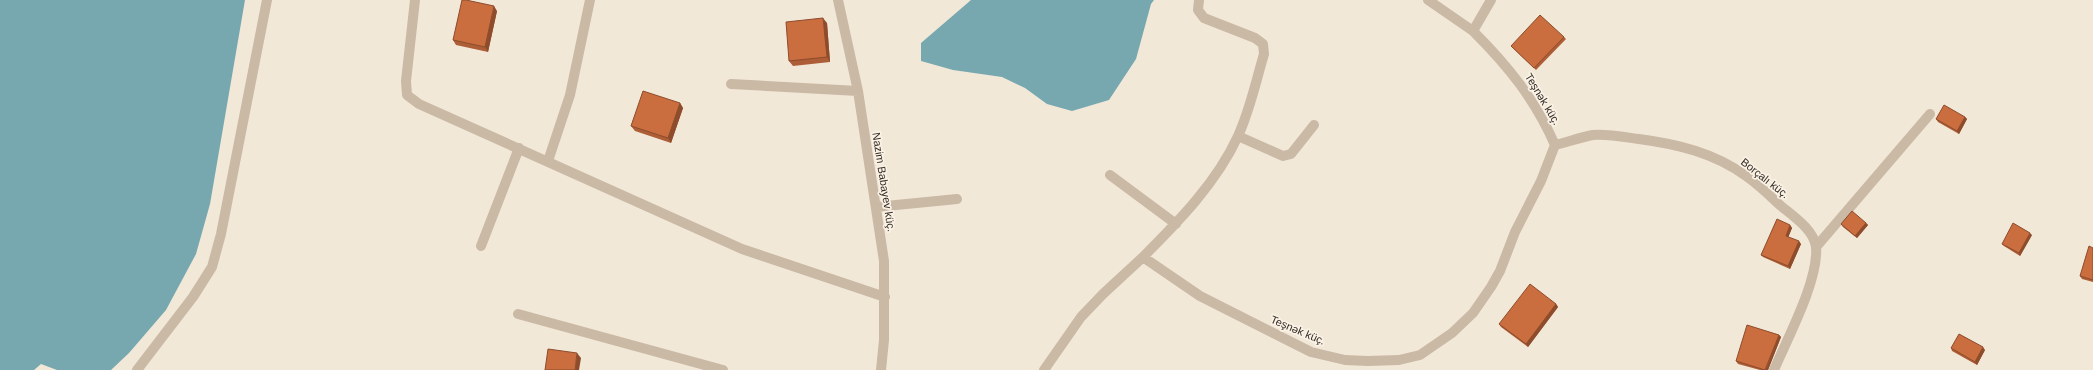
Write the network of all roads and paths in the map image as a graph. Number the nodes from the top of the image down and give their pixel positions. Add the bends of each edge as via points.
1 (267, 0) edge
2 (415, 0) edge
3 (590, 0) edge
4 (838, 0) edge
5 (1199, 0) edge
6 (1428, 0) edge
7 (1491, 0) edge
8 (1473, 31) junction
9 (731, 84) dead end
10 (858, 91) junction
11 (1930, 114) dead end
12 (1314, 125) dead end
13 (1238, 136) junction
14 (1555, 145) junction
15 (519, 148) junction
16 (548, 161) junction
17 (1110, 175) dead end
18 (957, 199) dead end
19 (876, 207) junction
20 (1176, 224) junction
21 (482, 246) dead end
22 (1816, 247) junction
23 (1144, 257) junction
24 (885, 297) junction
25 (518, 314) dead end
26 (137, 370) edge
27 (723, 370) edge
28 (881, 370) edge
29 (1044, 370) edge
30 (1774, 370) edge

1 - 26 street via 222,234 212,267 193,297
2 - 15 street via 406,81 407,95 419,104
3 - 16 street via 570,95
4 - 10 street, Nazim Babayev küç.
5 - 13 street via 1198,10 1204,18 1255,38 1263,44 1264,54
6 - 8 street, Teşnək küç.
7 - 8 street
8 - 14 street, Teşnək küç. via 1506,64 1546,125
9 - 10 street
10 - 19 street, Nazim Babayev küç.
11 - 22 street
12 - 13 street via 1291,154 1283,156
13 - 20 street via 1224,163
14 - 22 street, Borçalı küç. via 1594,135 1662,142 1699,151 1724,162 1747,177 1801,223
14 - 23 street, Teşnək küç. via 1500,271 1490,287 1473,313 1452,333 1420,355 1399,360 1368,362 1345,360 1311,352 1200,296
15 - 16 street
15 - 21 street
16 - 24 street via 742,249
17 - 20 street
18 - 19 street
19 - 24 street, Nazim Babayev küç. via 884,261
20 - 23 street
22 - 30 street via 1809,288
23 - 29 street via 1081,317
24 - 28 street, Nazim Babayev küç.
25 - 27 street

